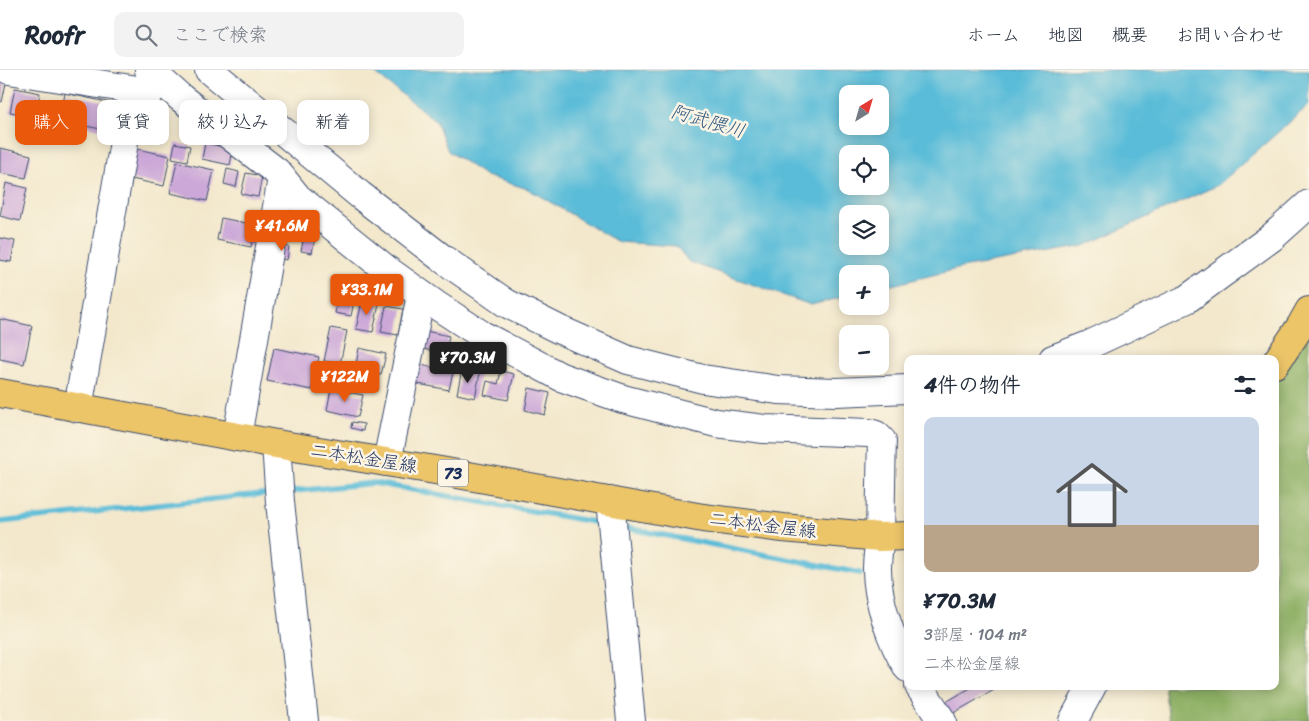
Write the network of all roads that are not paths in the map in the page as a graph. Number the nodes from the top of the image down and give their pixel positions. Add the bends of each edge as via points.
1 (9, 70) edge
2 (209, 70) edge
3 (141, 80) edge
4 (282, 178) junction
5 (1309, 204) edge
6 (421, 295) junction
7 (1309, 311) edge
8 (1063, 355) edge
9 (1279, 358) edge
10 (904, 389) edge
11 (0, 393) edge
12 (78, 408) junction
13 (238, 437) junction
14 (276, 444) junction
15 (387, 462) junction
16 (611, 515) junction
17 (904, 536) edge
18 (880, 537) junction
19 (904, 662) edge
20 (922, 690) edge
21 (1090, 690) edge
22 (304, 721) edge
23 (631, 721) edge
24 (942, 721) edge
25 (1074, 721) edge

1 - 3 street
2 - 10 street via 443,259 506,303 558,329 628,360 703,378 778,390
3 - 4 street via 181,98
3 - 12 street
4 - 6 street via 298,198
4 - 13 street
5 - 8 street via 1271,238 1187,299
6 - 15 street
6 - 18 street via 482,335 543,368 623,399 716,423 876,435 882,441
7 - 9 main road
11 - 12 main road, 二本松金屋線 / 73
12 - 13 main road, 二本松金屋線 / 73
13 - 14 main road, 二本松金屋線 / 73
14 - 15 main road, 二本松金屋線 / 73
14 - 22 street
15 - 16 main road, 二本松金屋線 / 73
16 - 18 main road, 二本松金屋線 / 73 via 712,519
16 - 23 street
17 - 18 main road, 二本松金屋線 / 73
18 - 19 street via 879,592 891,633
20 - 24 street
21 - 25 street

